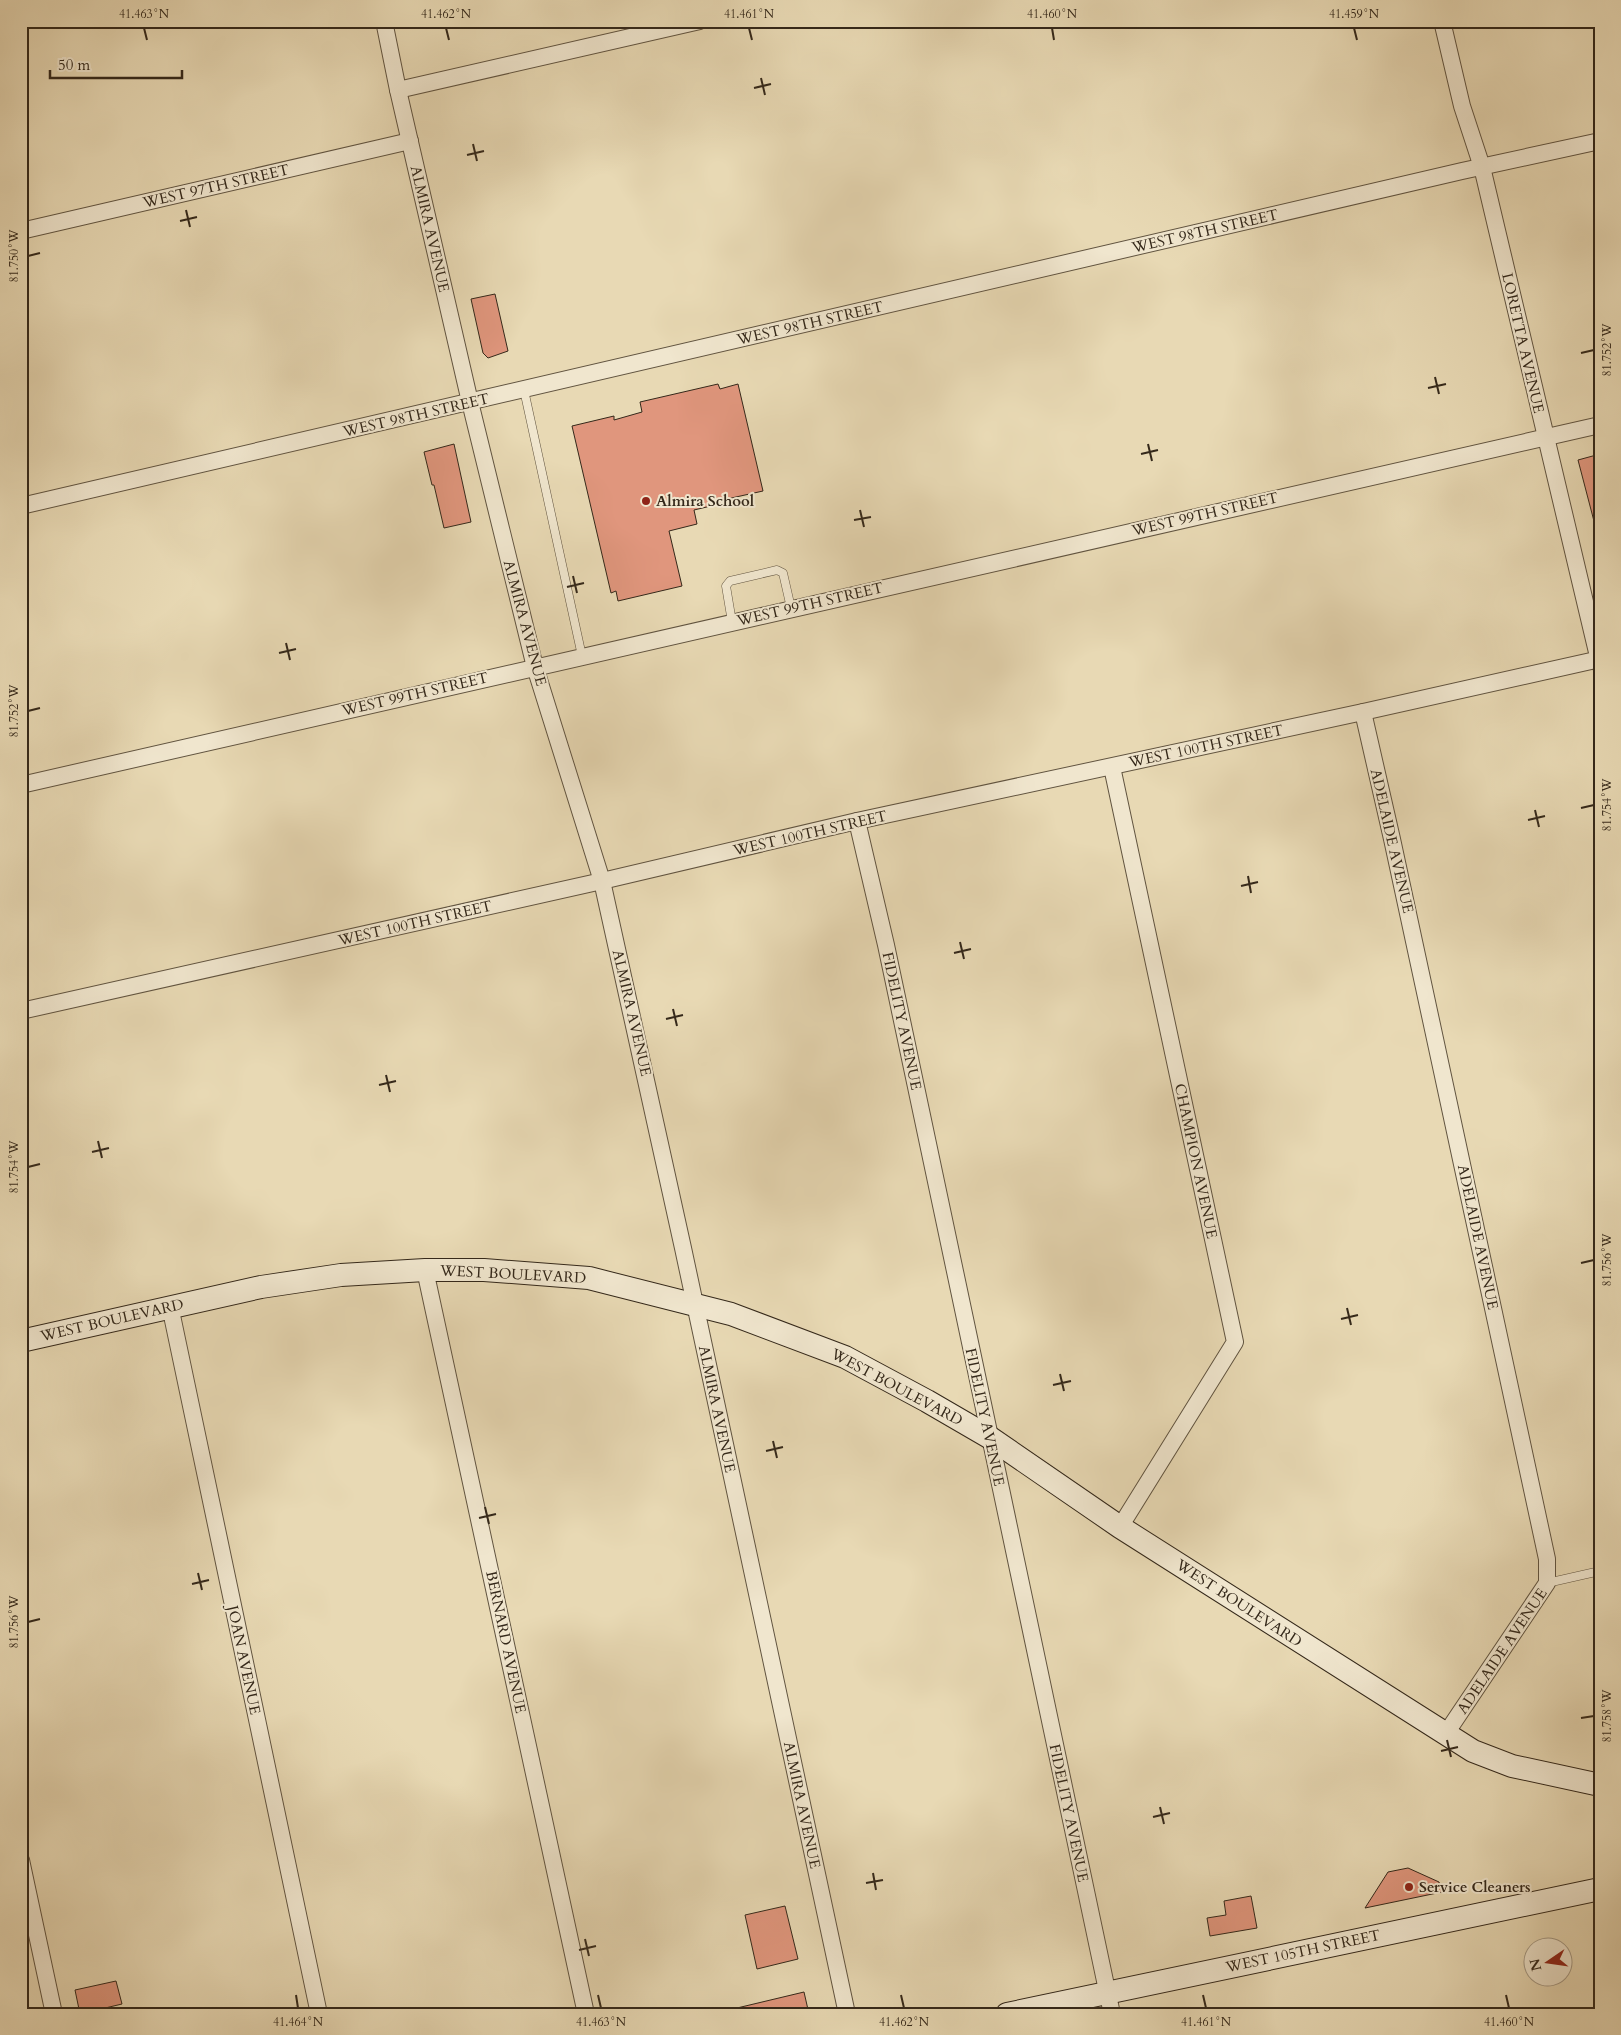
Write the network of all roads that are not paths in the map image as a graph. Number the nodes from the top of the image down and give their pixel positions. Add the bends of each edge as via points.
1 (384, 21) edge
2 (700, 21) edge
3 (1442, 21) edge
4 (398, 90) junction
5 (410, 141) junction
6 (1600, 141) edge
7 (1482, 167) junction
8 (21, 231) edge
9 (524, 390) junction
10 (470, 402) junction
11 (1600, 425) edge
12 (1544, 438) junction
13 (21, 506) edge
14 (791, 608) junction
15 (732, 622) junction
16 (582, 656) junction
17 (1599, 661) edge
18 (535, 666) junction
19 (1363, 712) junction
20 (1112, 767) junction
21 (21, 785) edge
22 (857, 821) junction
23 (602, 881) junction
24 (21, 1011) edge
25 (425, 1270) junction
26 (695, 1304) junction
27 (170, 1306) junction
28 (21, 1341) edge
29 (989, 1437) junction
30 (1120, 1527) junction
31 (1600, 1571) edge
32 (1547, 1583) junction
33 (1445, 1735) junction
34 (1600, 1785) edge
35 (21, 1860) edge
36 (1600, 1889) edge
37 (1109, 2003) edge
38 (54, 2014) edge
39 (318, 2014) edge
40 (586, 2014) edge
41 (847, 2014) edge
42 (1007, 2014) edge

1 - 4 street, ALMIRA AVENUE
2 - 4 street
3 - 7 street, LORETTA AVENUE via 1462,106
4 - 5 street, ALMIRA AVENUE
5 - 8 street, WEST 97TH STREET
5 - 10 street, ALMIRA AVENUE
6 - 7 street, WEST 98TH STREET
7 - 9 street, WEST 98TH STREET
7 - 12 street, LORETTA AVENUE
9 - 10 street, WEST 98TH STREET
9 - 16 lane
10 - 13 street, WEST 98TH STREET
10 - 18 street, ALMIRA AVENUE
11 - 12 street, WEST 99TH STREET
12 - 14 street, WEST 99TH STREET
12 - 17 street, LORETTA AVENUE
14 - 15 street, WEST 99TH STREET
14 - 15 lane via 783,573 777,570 730,581 726,586
15 - 16 street, WEST 99TH STREET
16 - 18 street, WEST 99TH STREET
17 - 19 street, WEST 100TH STREET
18 - 21 street, WEST 99TH STREET
18 - 23 street, ALMIRA AVENUE
19 - 20 street, WEST 100TH STREET
19 - 32 street, ADELAIDE AVENUE via 1547,1559
20 - 22 street, WEST 100TH STREET
20 - 30 street, CHAMPION AVENUE via 1235,1342
22 - 23 street, WEST 100TH STREET
22 - 29 street, FIDELITY AVENUE
23 - 24 street, WEST 100TH STREET
23 - 26 street, ALMIRA AVENUE
25 - 26 street, WEST BOULEVARD via 484,1270 589,1278
25 - 27 street, WEST BOULEVARD via 342,1275
25 - 40 street, BERNARD AVENUE
26 - 29 street, WEST BOULEVARD via 845,1357
26 - 41 street, ALMIRA AVENUE
27 - 28 street, WEST BOULEVARD
27 - 39 street, JOAN AVENUE
29 - 30 street, WEST BOULEVARD
29 - 37 street, FIDELITY AVENUE
30 - 33 street, WEST BOULEVARD
31 - 32 lane
32 - 33 street, ADELAIDE AVENUE
33 - 34 street, WEST BOULEVARD via 1473,1751 1512,1766
35 - 38 street
36 - 37 street, WEST 105TH STREET
37 - 42 street, WEST 105TH STREET

